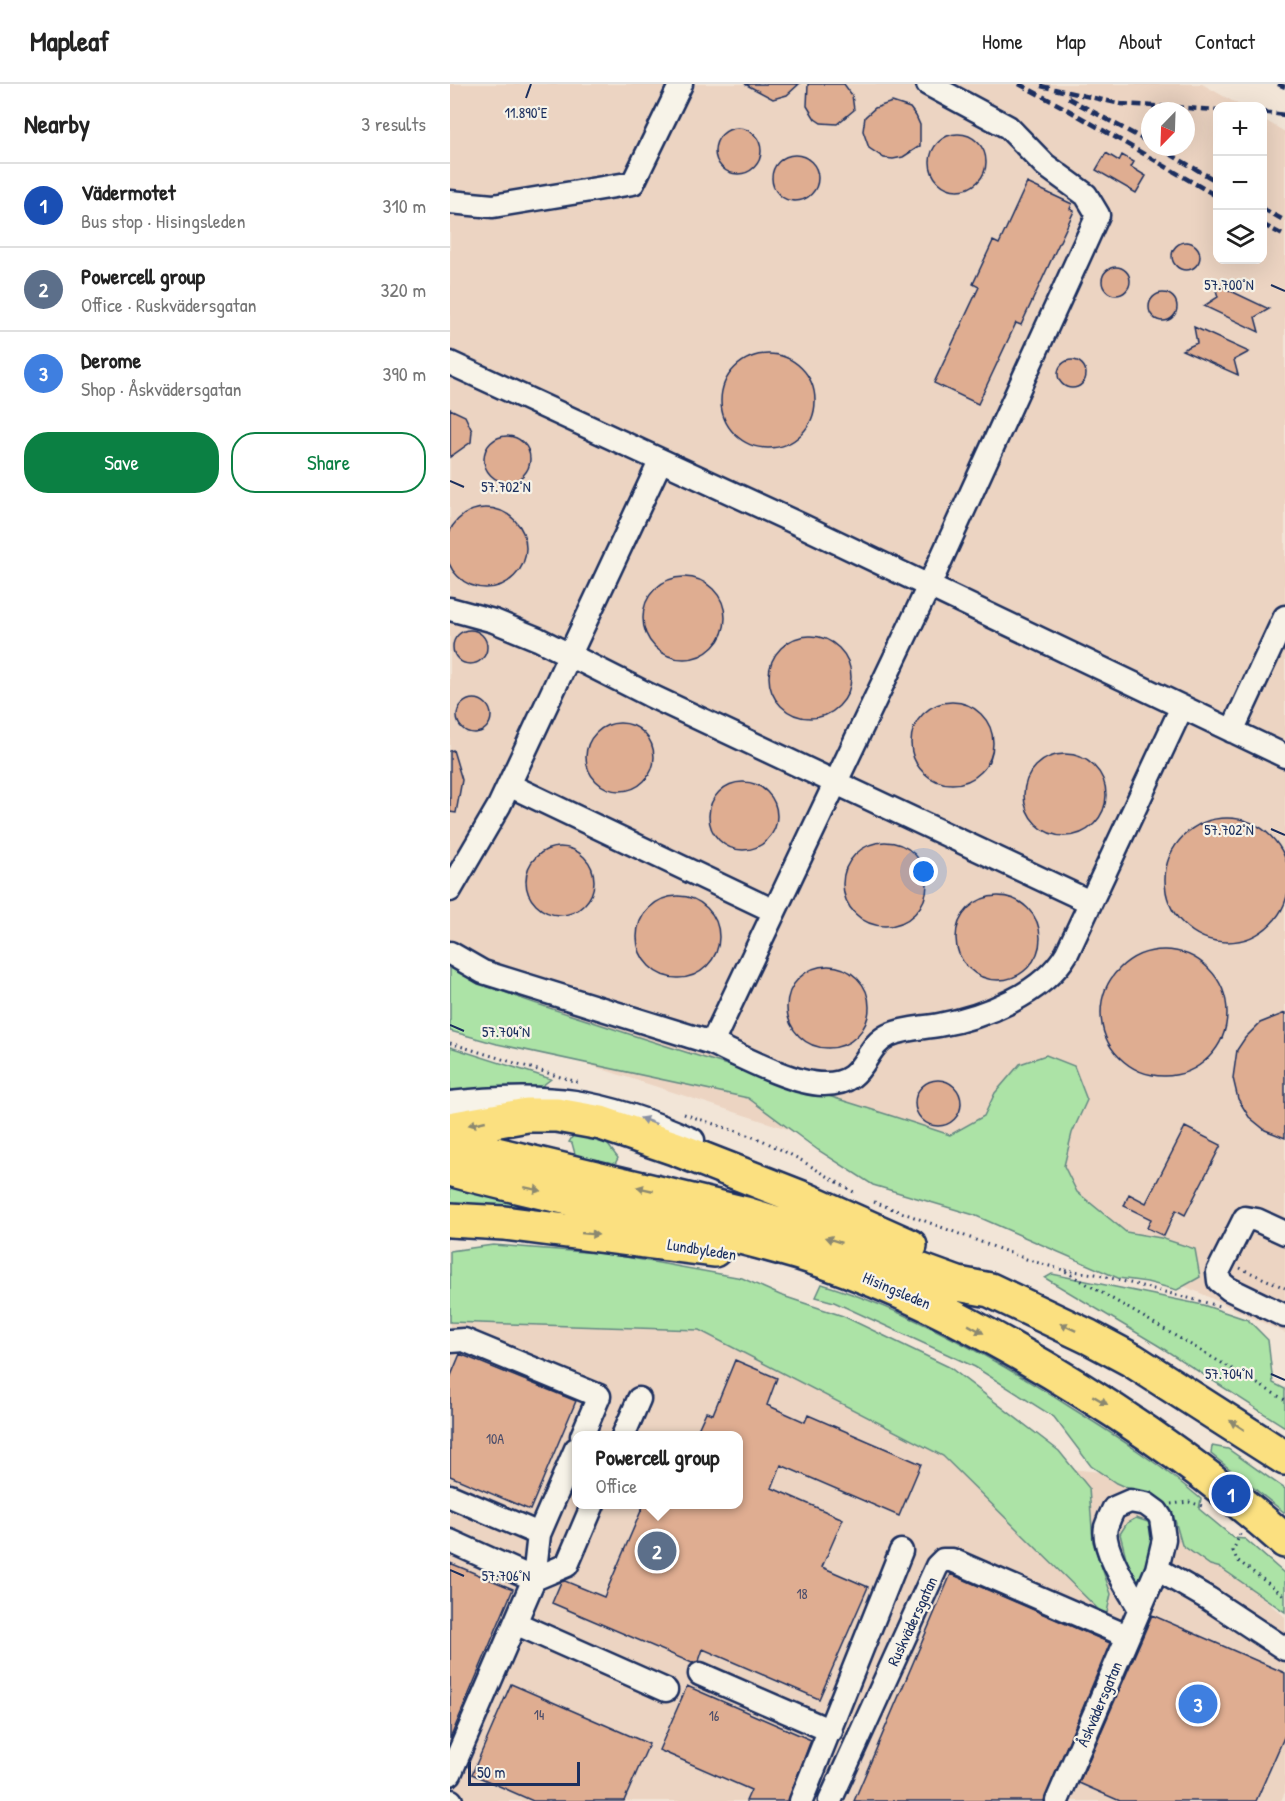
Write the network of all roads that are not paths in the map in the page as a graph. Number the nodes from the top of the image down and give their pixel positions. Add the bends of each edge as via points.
1 (681, 84) edge
2 (928, 84) edge
3 (450, 202) edge
4 (450, 363) edge
5 (660, 462) junction
6 (928, 588) junction
7 (450, 609) edge
8 (1285, 617) edge
9 (571, 655) junction
10 (1182, 707) junction
11 (1232, 731) junction
12 (1285, 756) edge
13 (835, 781) junction
14 (509, 785) junction
15 (450, 890) edge
16 (1090, 902) junction
17 (774, 911) junction
18 (450, 953) edge
19 (712, 1043) junction
20 (450, 1103) edge
21 (450, 1129) edge
22 (450, 1143) edge
23 (463, 1173) edge
24 (807, 1200) junction
25 (450, 1220) edge
26 (553, 1230) junction
27 (1285, 1233) edge
28 (450, 1235) edge
29 (990, 1290) junction
30 (947, 1312) junction
31 (1285, 1316) edge
32 (450, 1341) edge
33 (639, 1399) dead end
34 (584, 1431) edge
35 (625, 1431) edge
36 (572, 1458) edge
37 (1285, 1458) edge
38 (450, 1496) edge
39 (591, 1509) edge
40 (539, 1534) junction
41 (450, 1541) edge
42 (1285, 1541) edge
43 (901, 1551) dead end
44 (1157, 1569) junction
45 (534, 1579) junction
46 (1140, 1607) junction
47 (515, 1623) junction
48 (1127, 1636) junction
49 (1285, 1649) edge
50 (699, 1674) dead end
51 (666, 1690) dead end
52 (831, 1731) junction
53 (450, 1774) edge
54 (801, 1801) edge
55 (830, 1801) edge
56 (1057, 1801) edge

1 - 3 street via 633,183 493,206
2 - 6 street via 1008,127 1045,165 1086,195 1098,215
4 - 5 street
5 - 6 street
5 - 9 street
6 - 10 street
6 - 13 street
7 - 9 street via 494,621
8 - 11 street
9 - 13 street
9 - 14 street
10 - 11 street
10 - 16 street
11 - 12 street
13 - 16 street
13 - 17 street
14 - 15 street
14 - 17 street
16 - 19 street via 1059,967 1042,982 973,1016 886,1036 852,1077 842,1083 821,1084 776,1072
17 - 19 street
18 - 19 street via 483,972
24 -> 20 street via 759,1170 720,1152 634,1115 597,1104 536,1096
24 -> 21 highway via 601,1123 527,1114
29 -> 22 highway, Hisingsleden via 958,1284 746,1214
23 -> 30 highway, Hisingsleden via 800,1254 904,1291
24 - 29 highway via 964,1270
25 - 26 highway, Lundbyleden via 504,1222
26 - 28 highway
26 -> 30 highway, Lundbyleden via 728,1251
27 - 31 street via 1245,1218 1218,1272 1219,1281 1229,1289
37 -> 29 highway, Hisingsleden via 1132,1360
30 -> 42 highway, Hisingsleden via 1160,1439
32 - 34 street via 464,1340 599,1396
33 - 35 street
36 - 40 street
38 - 40 street
39 - 45 street via 567,1565
40 - 45 street
41 - 45 street
43 - 52 street, Ruskvädersgatan
44 - 46 street, Åskvädersgatan
44 - 46 street, Åskvädersgatan via 1164,1539 1157,1512 1146,1504 1130,1501 1114,1508 1106,1528 1108,1547
44 - 49 street
45 - 47 street
46 - 48 street, Åskvädersgatan
47 - 51 street
47 - 53 street
48 - 55 street, Ruskvädersgatan via 952,1560 943,1560
48 - 56 street, Åskvädersgatan
50 - 52 street
52 - 54 street, Ruskvädersgatan

